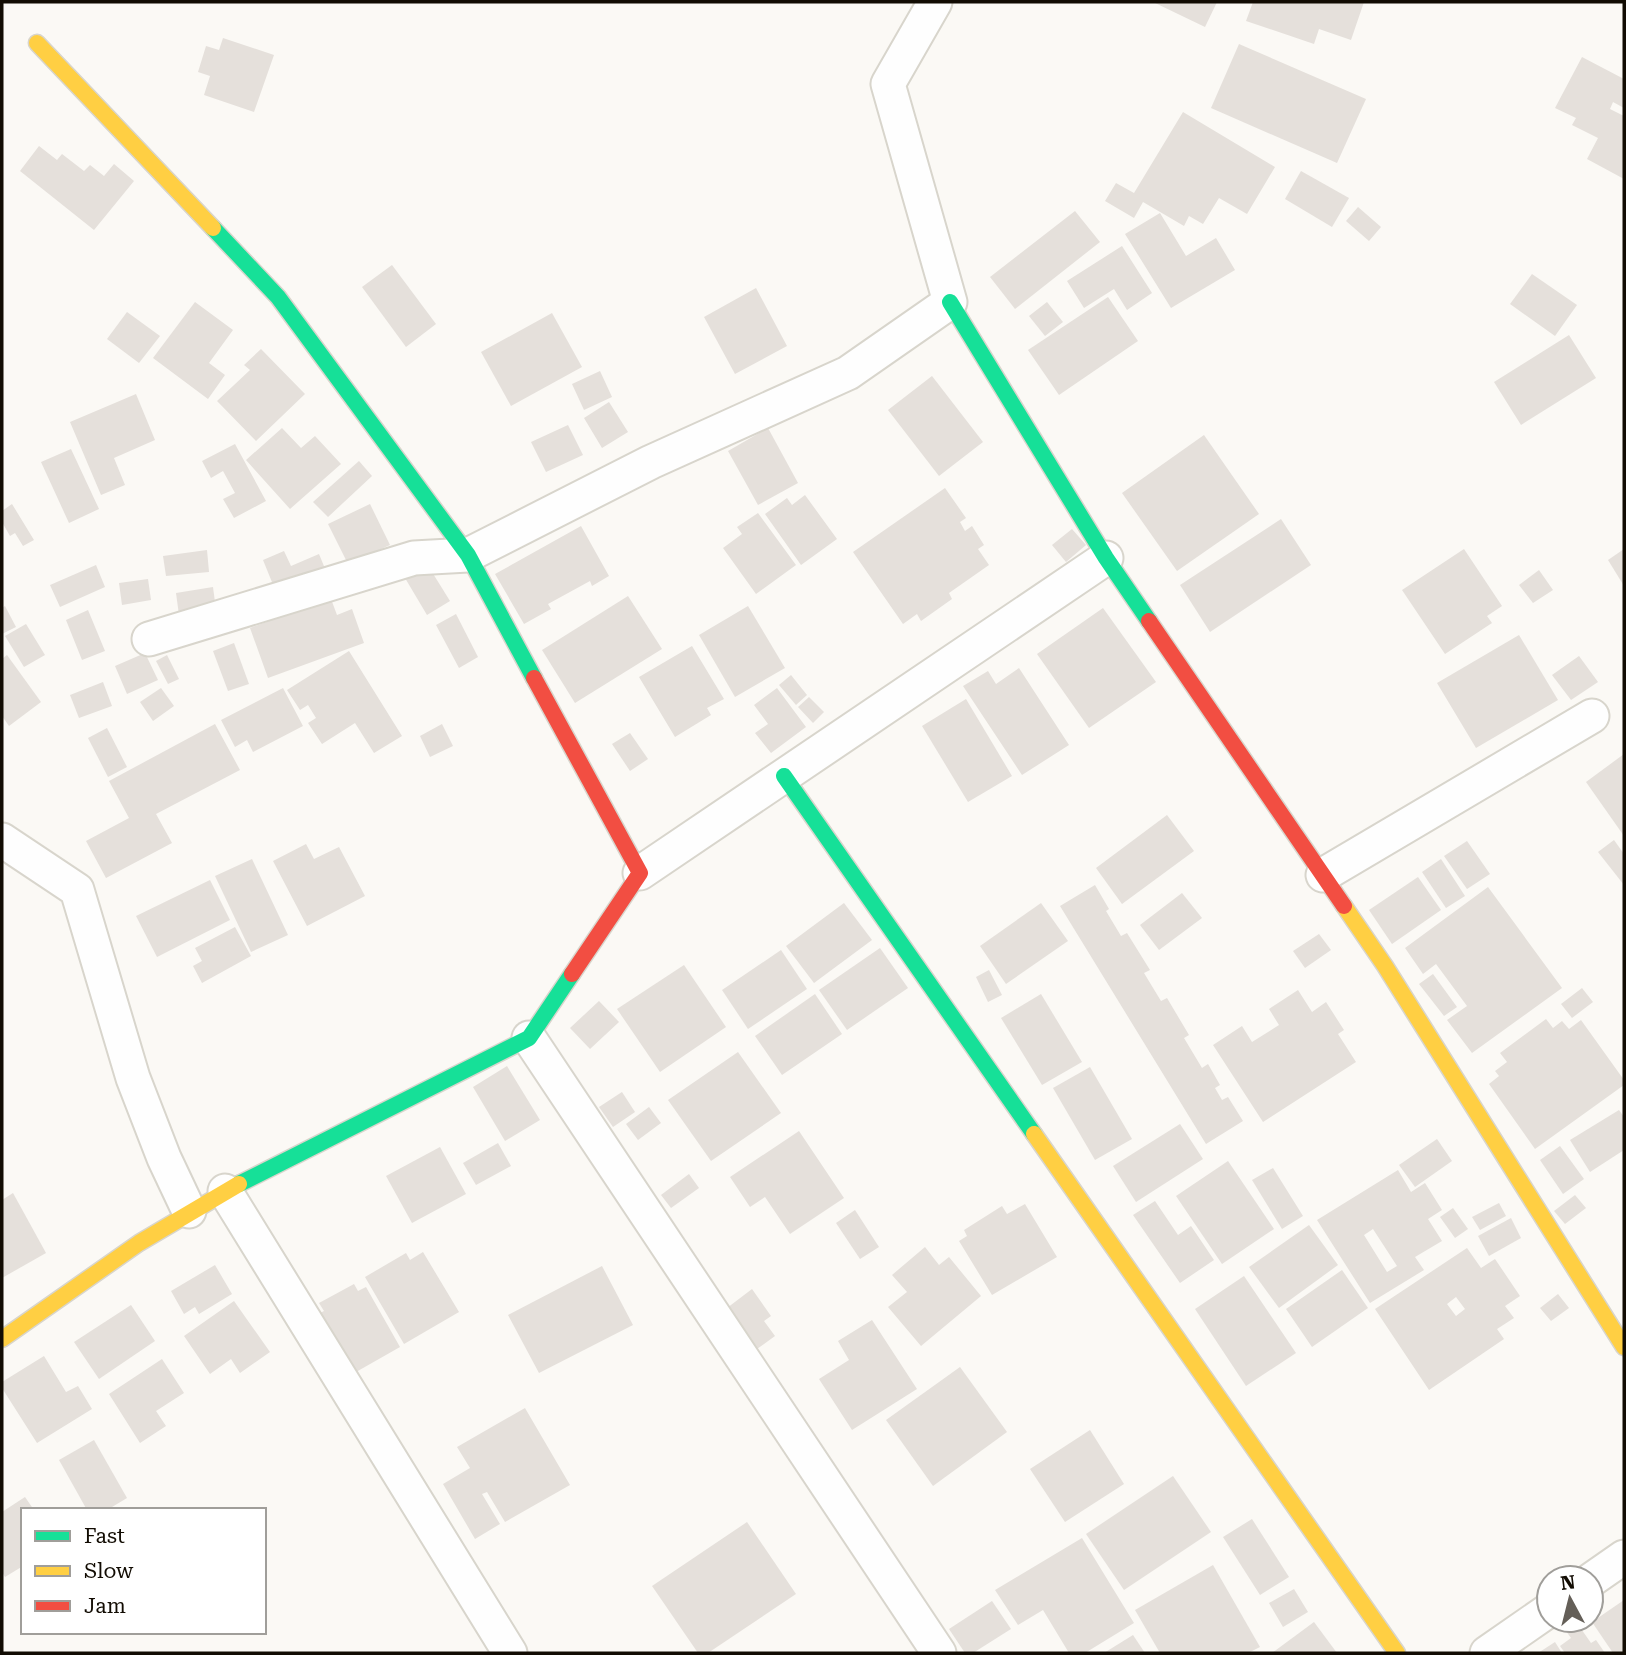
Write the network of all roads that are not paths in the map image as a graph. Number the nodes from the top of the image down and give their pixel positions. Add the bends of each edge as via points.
1 (935, 2) edge
2 (37, 43) dead end
3 (950, 302) junction
4 (468, 555) junction
5 (1106, 558) junction
6 (149, 639) dead end
7 (1592, 716) dead end
8 (784, 776) junction
9 (2, 841) edge
10 (640, 873) junction
11 (1323, 875) junction
12 (529, 1038) junction
13 (225, 1191) junction
14 (188, 1211) junction
15 (2, 1339) edge
16 (1624, 1347) edge
17 (1624, 1557) edge
18 (1605, 1570) edge
19 (1535, 1620) edge
20 (510, 1653) edge
21 (939, 1653) edge
22 (1397, 1653) edge
23 (1487, 1653) edge

1 - 3 street via 888,85
2 - 4 street via 278,298
3 - 4 street via 848,373 651,463
3 - 5 street
4 - 6 street via 414,558
4 - 10 street
5 - 8 street
5 - 11 street
7 - 11 street
8 - 10 street
8 - 22 street
9 - 14 street via 77,890 133,1078
10 - 12 street
11 - 16 street
12 - 13 street
12 - 21 street
13 - 14 street
13 - 20 street
14 - 15 street
17 - 18 street
19 - 23 street

